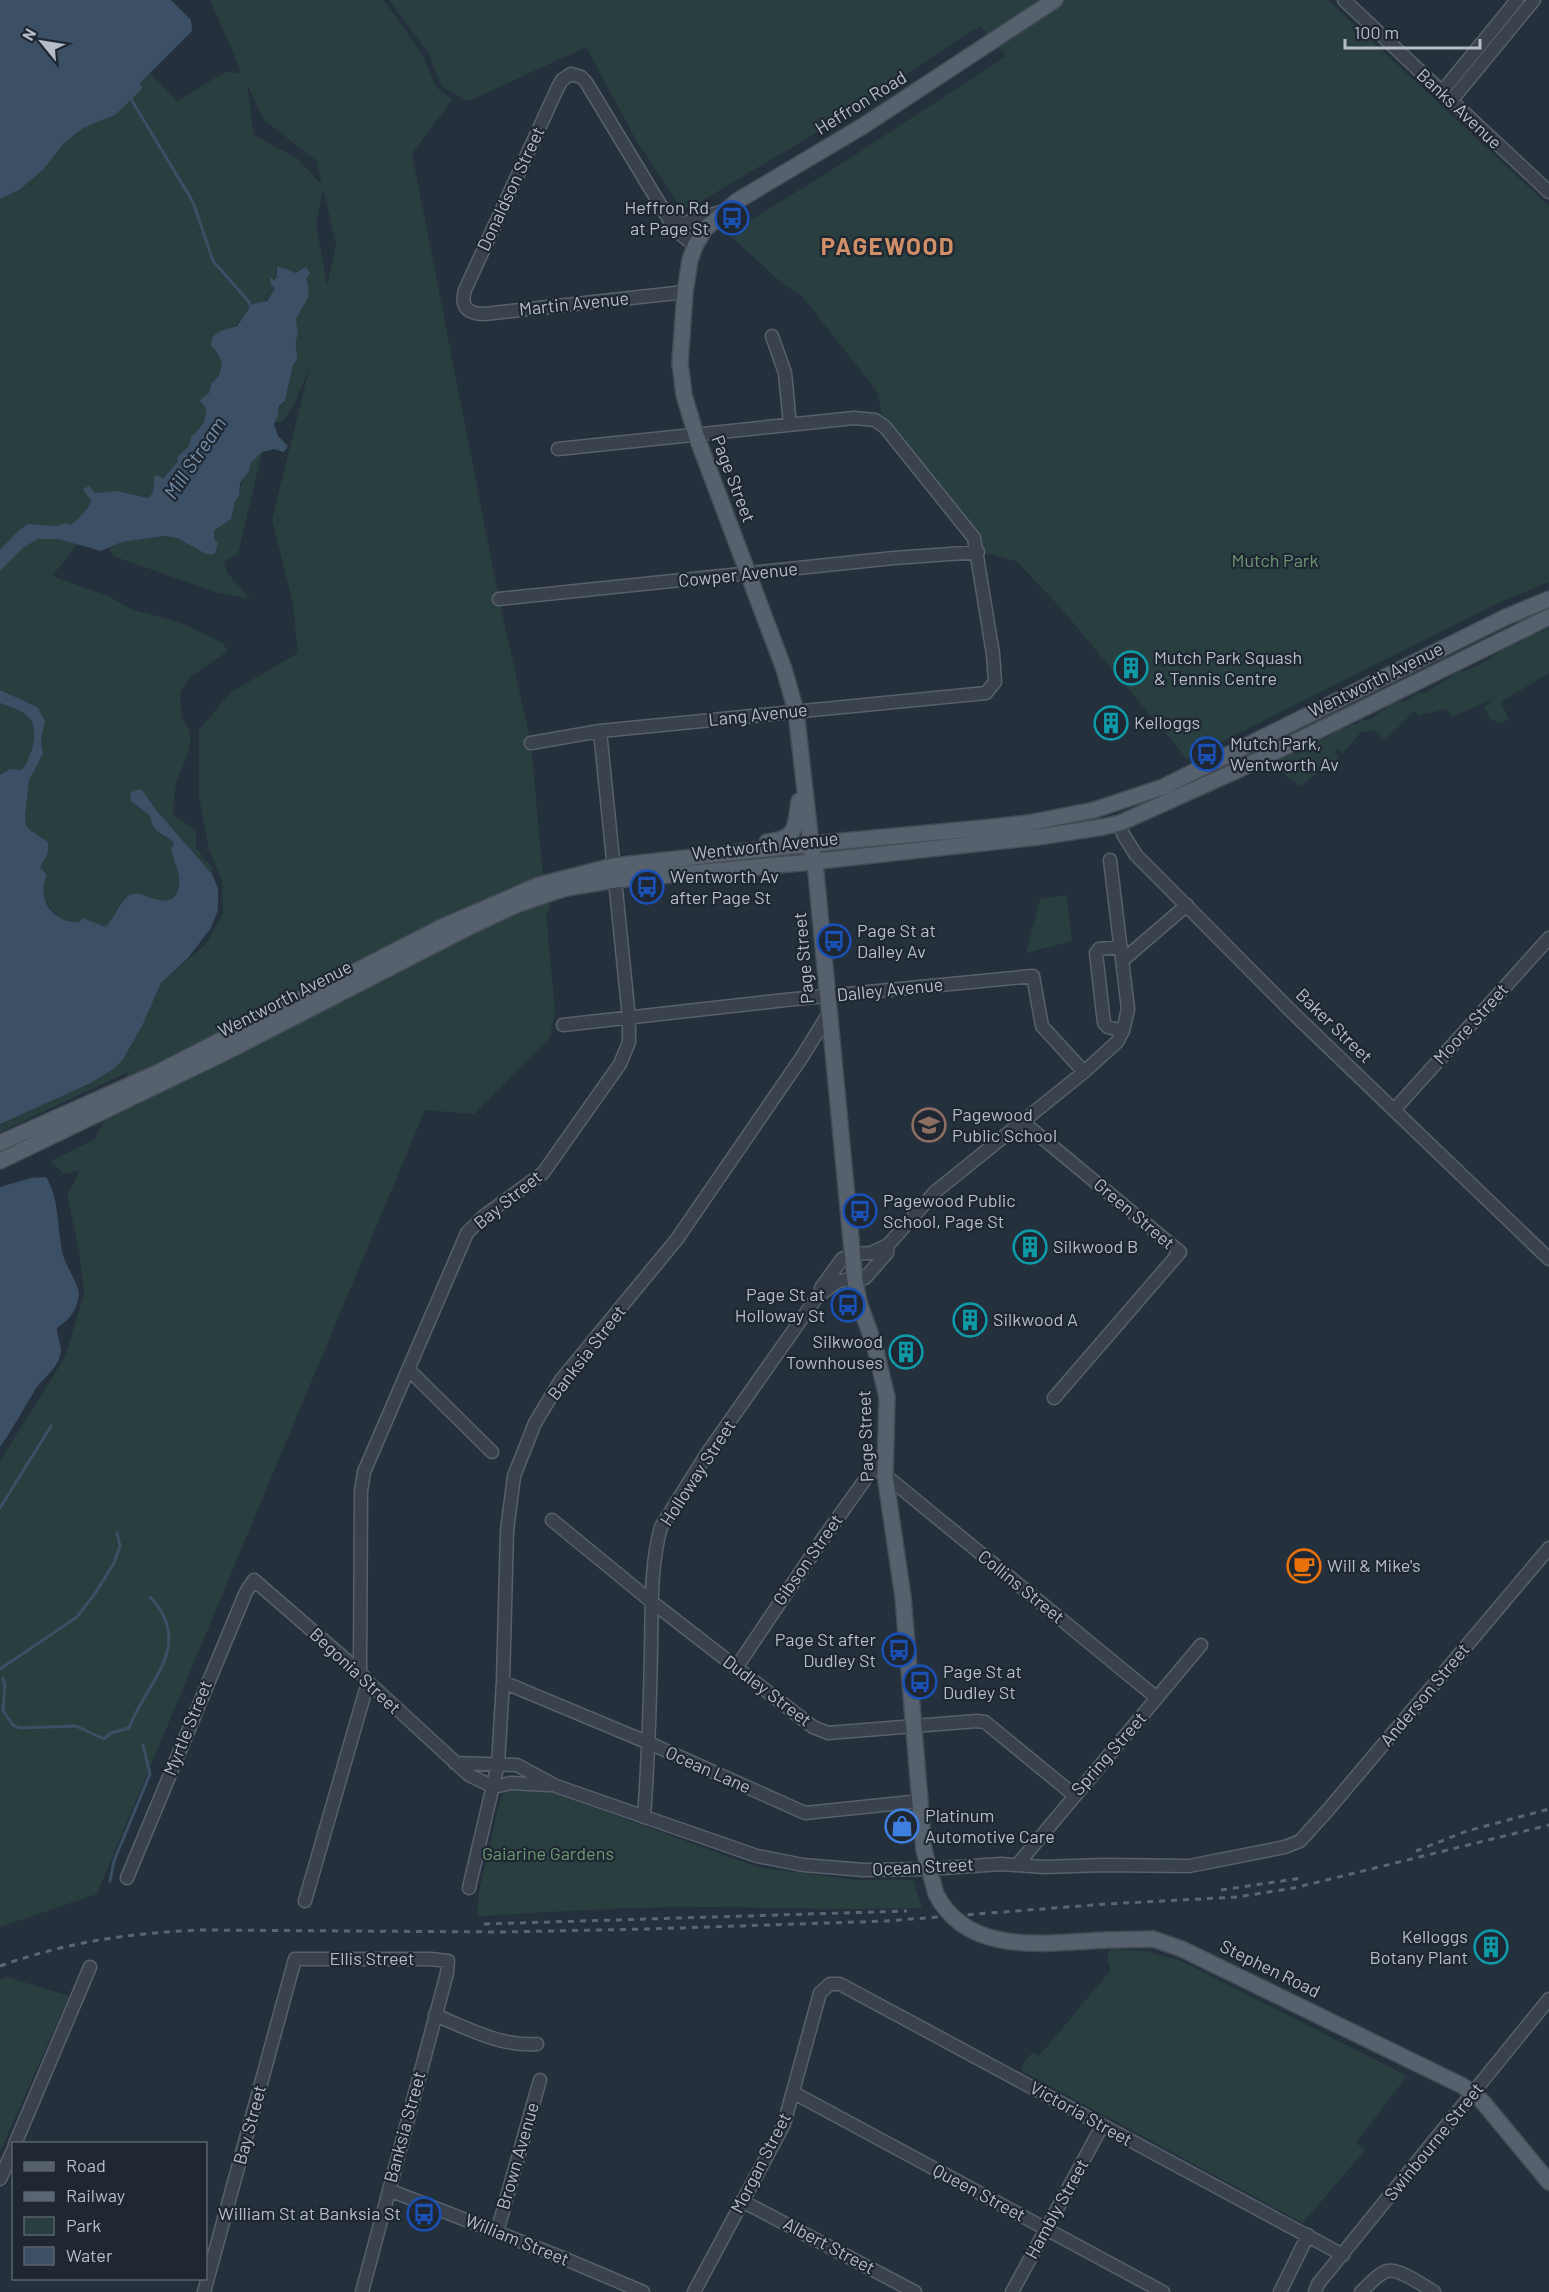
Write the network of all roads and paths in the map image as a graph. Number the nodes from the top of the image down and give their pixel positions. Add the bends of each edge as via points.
1 (1055, 0) edge
2 (1344, 0) edge
3 (1517, 0) edge
4 (1534, 0) edge
5 (1446, 97) junction
6 (1549, 192) edge
7 (723, 212) junction
8 (670, 221) junction
9 (695, 246) junction
10 (685, 292) junction
11 (465, 309) joint
12 (772, 336) dead end
13 (790, 425) junction
14 (696, 435) junction
15 (558, 449) dead end
16 (978, 552) junction
17 (749, 575) junction
18 (499, 599) dead end
19 (1549, 599) edge
20 (1549, 616) edge
21 (796, 711) junction
22 (600, 731) junction
23 (531, 743) dead end
24 (803, 774) junction
25 (1115, 804) junction
26 (1120, 823) junction
27 (811, 844) junction
28 (730, 853) junction
29 (1110, 860) dead end
30 (814, 861) junction
31 (614, 873) junction
32 (1187, 905) junction
33 (1549, 938) edge
34 (1121, 947) junction
35 (1123, 960) junction
36 (828, 996) junction
37 (829, 1013) junction
38 (629, 1018) junction
39 (563, 1025) dead end
40 (1123, 1031) junction
41 (1084, 1072) junction
42 (1394, 1110) junction
43 (1023, 1122) junction
44 (0, 1143) edge
45 (0, 1161) edge
46 (888, 1245) junction
47 (852, 1254) junction
48 (1549, 1259) edge
49 (855, 1281) junction
50 (817, 1297) junction
51 (409, 1370) junction
52 (1054, 1398) dead end
53 (492, 1452) dead end
54 (885, 1456) junction
55 (885, 1475) junction
56 (552, 1520) dead end
57 (1549, 1548) edge
58 (254, 1580) joint
59 (652, 1602) junction
60 (1201, 1645) dead end
61 (736, 1668) junction
62 (364, 1677) junction
63 (503, 1682) junction
64 (1157, 1698) junction
65 (915, 1726) junction
66 (649, 1743) junction
67 (455, 1763) junction
68 (498, 1764) junction
69 (556, 1786) junction
70 (494, 1787) junction
71 (1074, 1795) junction
72 (921, 1801) junction
73 (644, 1817) junction
74 (1300, 1841) joint
75 (1017, 1864) junction
76 (928, 1869) junction
77 (127, 1878) dead end
78 (469, 1888) dead end
79 (936, 1894) joint
80 (304, 1901) dead end
81 (295, 1959) joint
82 (448, 1961) joint
83 (90, 1967) dead end
84 (820, 1993) joint
85 (1549, 1999) edge
86 (435, 2015) junction
87 (537, 2044) dead end
88 (540, 2080) dead end
89 (794, 2093) junction
90 (1473, 2093) junction
91 (1102, 2126) junction
92 (16, 2142) edge
93 (12, 2152) edge
94 (0, 2179) edge
95 (1549, 2182) edge
96 (389, 2190) junction
97 (742, 2201) junction
98 (1046, 2229) junction
99 (497, 2232) junction
100 (1308, 2235) junction
101 (1342, 2255) junction
102 (1317, 2288) edge
103 (204, 2292) edge
104 (362, 2292) edge
105 (643, 2292) edge
106 (694, 2292) edge
107 (915, 2292) edge
108 (1012, 2292) edge
109 (1163, 2292) edge
110 (1280, 2292) edge
111 (1306, 2292) edge
112 (1361, 2292) edge
113 (1434, 2292) edge

1 - 7 main road, Heffron Road
2 - 5 street, Banks Avenue
3 - 5 street
4 - 5 street
5 - 6 street, Banks Avenue
7 - 8 street via 684,223
7 - 9 main road, Heffron Road via 705,229
8 - 9 street
8 - 11 street, Donaldson Street via 590,88 581,77 571,74 558,87 465,290
9 - 10 main road, Page Street
10 - 11 street, Martin Avenue via 484,314
10 - 14 main road, Page Street via 681,379
12 - 13 street via 785,373
13 - 14 street
13 - 16 street via 854,418 875,420 885,427 974,538
14 - 15 street
14 - 17 main road, Page Street
16 - 17 street, Cowper Avenue
16 - 21 street, Lang Avenue via 995,682 986,693
17 - 18 street, Cowper Avenue
17 - 21 main road, Page Street
19 - 25 main road, Wentworth Avenue via 1163,787
20 - 26 main road, Wentworth Avenue via 1240,769
21 - 22 street, Lang Avenue
21 - 24 main road, Page Street
22 - 23 street, Lang Avenue
22 - 31 street, Bay Street
24 - 27 main road, Page Street
24 - 28 main road via 798,821 792,833
25 - 26 main road, Baker Street
25 - 27 main road, Wentworth Avenue via 1028,823
26 - 30 main road, Wentworth Avenue via 1038,837
26 - 32 street, Baker Street via 1136,855
27 - 28 main road, Wentworth Avenue
27 - 30 main road, Page Street
28 - 31 main road, Wentworth Avenue
29 - 34 street
30 - 31 main road, Wentworth Avenue
30 - 36 main road, Page Street
31 - 38 street, Bay Street
31 - 44 main road, Wentworth Avenue via 539,885 442,927 159,1072
31 - 45 main road, Wentworth Avenue via 516,905
32 - 35 street
32 - 42 street, Baker Street
33 - 42 street, Moore Street
34 - 35 street
34 - 40 street via 1099,949 1096,953 1104,1023
35 - 40 street via 1128,1009
36 - 37 main road, Page Street
36 - 38 street, Dalley Avenue
36 - 41 street, Dalley Avenue via 1033,976 1042,1026
37 - 47 main road, Page Street
37 - 63 street, Banksia Street via 676,1239 561,1380 535,1423 514,1476 507,1531
38 - 39 street, Dalley Avenue
38 - 51 street, Bay Street via 629,1042 620,1064 543,1173 467,1233
40 - 41 street, Holloway Street via 1117,1042
41 - 43 street, Holloway Street
42 - 48 street, Baker Street
43 - 46 street, Holloway Street via 935,1192
43 - 52 street, Green Street via 1180,1252
46 - 47 street via 871,1253
46 - 49 street, Holloway Street via 870,1274
47 - 49 main road, Page Street
47 - 50 street, Holloway Street via 838,1262
49 - 50 street, Holloway Street via 838,1281
49 - 54 main road, Page Street via 887,1397
50 - 59 street, Holloway Street via 708,1452 661,1527
51 - 53 street
51 - 62 street, Bay Street via 364,1472 361,1491
54 - 55 main road, Page Street
54 - 61 street, Gibson Street via 824,1537
55 - 64 street, Collins Street
55 - 65 main road, Page Street via 903,1597
56 - 59 street, Dudley Street
57 - 74 street, Anderson Street
58 - 62 street, Begonia Street
58 - 77 street, Myrtle Street via 195,1710
59 - 61 street, Dudley Street
59 - 66 street, Holloway Street
60 - 64 street, Spring Street
61 - 65 street, Dudley Street via 813,1727 828,1733
62 - 67 street, Begonia Street
62 - 80 street, Bay Street
63 - 66 street, Ocean Lane
63 - 68 street, Banksia Street
64 - 71 street, Spring Street
65 - 71 street, Dudley Street via 985,1722
65 - 72 main road, Page Street
66 - 72 street, Ocean Lane via 806,1814
66 - 73 street, Holloway Street
67 - 68 street
67 - 70 street, Begonia Street
68 - 69 street, Ocean Street via 517,1764
68 - 70 street, Banksia Street
69 - 70 street, Ocean Street via 510,1783
69 - 73 street, Ocean Street
70 - 78 street, Banksia Street
71 - 75 street, Spring Street
72 - 76 main road, Page Street
73 - 76 street, Ocean Street via 757,1856 803,1865 864,1870
74 - 75 street, Ocean Street via 1189,1866
75 - 76 street, Ocean Street
76 - 79 main road, Page Street
79 - 90 main road, Stephen Road, bridge via 956,1919 975,1933 993,1939 1013,1943 1153,1939 1182,1949
81 - 82 street, Ellis Street
81 - 103 street, Bay Street
82 - 86 street, Banksia Street
83 - 92 street
84 - 89 street, Morgan Street
84 - 91 street, Victoria Street via 830,1984 840,1984
85 - 90 street, Swinbourne Street
86 - 87 street via 489,2037 522,2045
86 - 96 street, Banksia Street
88 - 99 street, Brown Avenue
89 - 97 street, Morgan Street via 779,2135
89 - 98 street, Queen Street
90 - 95 main road, Stephen Road
90 - 101 street, Swinbourne Street
91 - 98 street, Hambly Street
91 - 100 street, Victoria Street
93 - 94 street
96 - 99 street, William Street
96 - 104 street, Banksia Street
97 - 106 street, Morgan Street
97 - 107 street, Albert Street
98 - 108 street, Hambly Street
98 - 109 street, Queen Street
99 - 105 street, William Street
100 - 101 street, Victoria Street
100 - 110 street
101 - 102 street, Swinbourne Street
102 - 111 street, Swinbourne Street
112 - 113 street via 1380,2275 1391,2271

